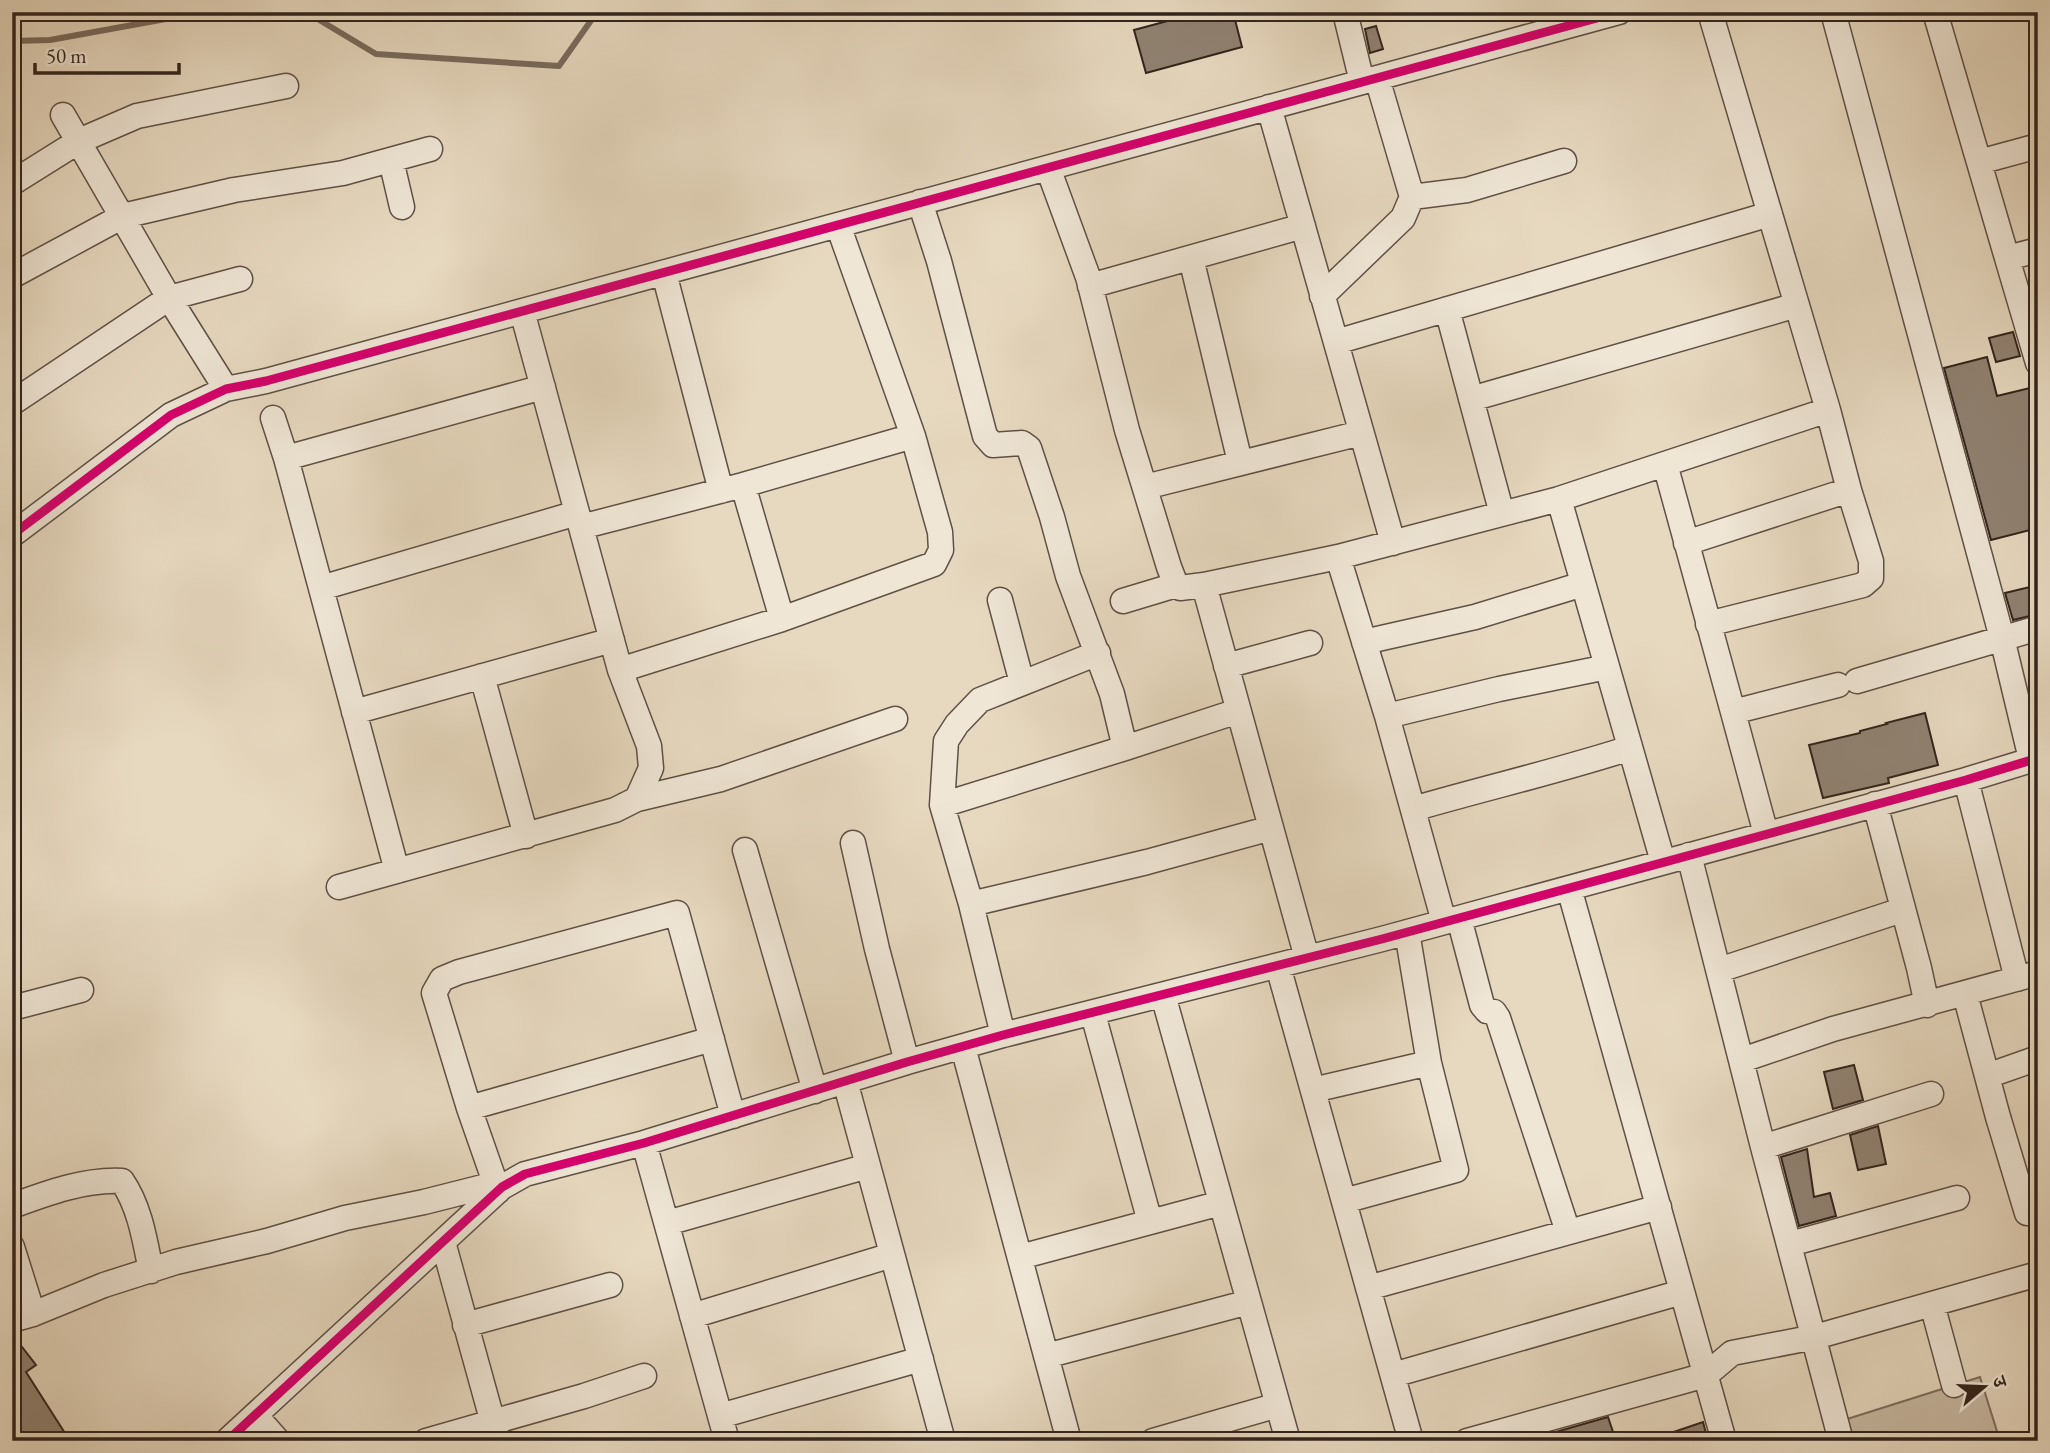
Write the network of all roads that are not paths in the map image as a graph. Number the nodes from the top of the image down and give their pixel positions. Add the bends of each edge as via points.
1 (1345, 12) edge
2 (1710, 12) edge
3 (1833, 12) edge
4 (1935, 12) edge
5 (1608, 14) edge
6 (1369, 80) junction
7 (286, 86) dead end
8 (1269, 107) junction
9 (63, 115) dead end
10 (79, 141) junction
11 (2038, 146) edge
12 (430, 149) dead end
13 (391, 160) junction
14 (1564, 162) dead end
15 (1979, 162) junction
16 (1048, 168) junction
17 (12, 183) edge
18 (1412, 197) junction
19 (920, 202) junction
20 (402, 207) dead end
21 (1770, 214) junction
22 (123, 216) junction
23 (838, 225) junction
24 (1303, 226) junction
25 (2038, 250) edge
26 (1191, 258) junction
27 (2007, 258) junction
28 (664, 273) junction
29 (12, 276) edge
30 (240, 279) dead end
31 (1090, 286) junction
32 (1322, 296) junction
33 (169, 298) junction
34 (1797, 305) junction
35 (1447, 309) junction
36 (522, 311) junction
37 (1336, 342) junction
38 (2038, 363) edge
39 (542, 387) junction
40 (226, 389) junction
41 (1471, 399) junction
42 (12, 403) edge
43 (1828, 410) junction
44 (273, 418) dead end
45 (1361, 433) junction
46 (913, 436) junction
47 (286, 458) junction
48 (1240, 462) junction
49 (1665, 464) junction
50 (1145, 487) junction
51 (732, 488) junction
52 (1849, 490) junction
53 (1559, 499) junction
54 (1502, 514) junction
55 (579, 520) junction
56 (12, 535) edge
57 (1392, 543) junction
58 (1686, 543) junction
59 (1338, 557) junction
60 (1204, 584) junction
61 (1583, 584) junction
62 (1176, 585) junction
63 (321, 588) junction
64 (1000, 600) dead end
65 (1124, 601) dead end
66 (782, 619) junction
67 (1708, 624) junction
68 (2038, 628) edge
69 (2002, 638) junction
70 (612, 640) junction
71 (1364, 642) junction
72 (1310, 643) dead end
73 (1098, 653) junction
74 (1226, 666) junction
75 (1607, 667) junction
76 (620, 670) junction
77 (482, 677) junction
78 (1022, 682) junction
79 (1238, 711) junction
80 (354, 712) junction
81 (1733, 712) junction
82 (1387, 716) junction
83 (895, 719) dead end
84 (1125, 748) junction
85 (1630, 748) junction
86 (2034, 759) edge
87 (1966, 780) junction
88 (637, 799) junction
89 (1875, 804) junction
90 (942, 805) junction
91 (1413, 808) junction
92 (1271, 828) junction
93 (1766, 834) junction
94 (526, 836) junction
95 (853, 843) dead end
96 (745, 850) dead end
97 (1689, 855) junction
98 (1663, 862) junction
99 (397, 871) junction
100 (339, 887) dead end
101 (1569, 888) junction
102 (971, 904) junction
103 (1902, 910) junction
104 (1451, 920) junction
105 (1407, 932) junction
106 (1307, 958) junction
107 (1278, 966) junction
108 (1719, 970) junction
109 (2027, 976) edge
110 (81, 990) dead end
111 (1965, 994) junction
112 (1163, 995) junction
113 (1927, 1005) junction
114 (12, 1008) edge
115 (1093, 1014) junction
116 (1003, 1035) junction
117 (712, 1039) junction
118 (963, 1047) junction
119 (2038, 1058) edge
120 (1742, 1060) junction
121 (906, 1062) junction
122 (1429, 1063) junction
123 (1987, 1076) junction
124 (845, 1081) junction
125 (1312, 1090) junction
126 (815, 1091) junction
127 (1931, 1094) dead end
128 (469, 1108) junction
129 (733, 1116) junction
130 (645, 1143) junction
131 (1763, 1147) junction
132 (868, 1166) junction
133 (496, 1187) junction
134 (1957, 1198) dead end
135 (1344, 1200) junction
136 (1221, 1203) junction
137 (12, 1206) edge
138 (1659, 1207) junction
139 (2027, 1213) dead end
140 (1150, 1222) junction
141 (667, 1223) junction
142 (1568, 1232) junction
143 (443, 1242) junction
144 (1790, 1244) junction
145 (12, 1247) edge
146 (892, 1255) junction
147 (1020, 1257) junction
148 (150, 1271) junction
149 (2037, 1277) edge
150 (610, 1285) dead end
151 (1368, 1288) junction
152 (1682, 1292) junction
153 (1249, 1302) junction
154 (1931, 1304) junction
155 (692, 1316) junction
156 (22, 1317) edge
157 (465, 1325) junction
158 (1815, 1337) junction
159 (1046, 1356) junction
160 (921, 1359) junction
161 (1393, 1375) junction
162 (1706, 1375) junction
163 (645, 1376) dead end
164 (1954, 1385) dead end
165 (1278, 1405) junction
166 (255, 1415) junction
167 (720, 1416) junction
168 (495, 1432) edge
169 (227, 1441) edge
170 (278, 1441) edge
171 (426, 1441) edge
172 (727, 1441) edge
173 (943, 1441) edge
174 (1069, 1441) edge
175 (1153, 1441) edge
176 (1288, 1441) edge
177 (1411, 1441) edge
178 (1467, 1441) edge
179 (1724, 1441) edge
180 (1841, 1441) edge

1 - 6 street
2 - 21 street
3 - 69 street
4 - 15 street
5 - 6 street
6 - 8 street
6 - 18 street
7 - 10 street via 137,117
8 - 16 street
8 - 24 street
9 - 10 street
10 - 17 street
10 - 22 street
11 - 15 street
12 - 13 street
13 - 20 street
13 - 22 street
14 - 18 street via 1467,190
15 - 27 street
16 - 19 street
16 - 31 street
18 - 32 street via 1403,218
19 - 23 street
19 - 73 street via 985,436 993,444 1022,443 1029,448 1068,576
21 - 34 street
21 - 35 street
22 - 29 street
22 - 33 street
23 - 28 street
23 - 46 street
24 - 26 street
24 - 32 street
25 - 27 street
26 - 31 street
26 - 48 street
27 - 38 street
28 - 36 street
28 - 51 street
30 - 33 street
31 - 50 street
32 - 37 street
33 - 40 street
33 - 42 street
34 - 41 street
34 - 43 street
35 - 37 street
35 - 41 street
36 - 39 street
36 - 40 street
37 - 45 street
39 - 47 street
39 - 55 street
40 - 56 street via 171,415
41 - 54 street
43 - 49 street
43 - 52 street
44 - 47 street
45 - 48 street
45 - 57 street
46 - 51 street
46 - 66 street via 940,532 941,550 934,564
47 - 63 street
48 - 50 street
49 - 53 street
49 - 58 street
50 - 62 street
51 - 55 street
51 - 66 street
52 - 58 street
52 - 67 street via 1871,561 1871,578 1863,585
53 - 54 street
53 - 61 street
54 - 57 street
55 - 63 street
55 - 70 street
57 - 59 street
58 - 67 street
59 - 60 street
59 - 71 street
60 - 62 street
60 - 74 street
61 - 71 street via 1475,617
61 - 75 street
62 - 65 street
63 - 80 street
64 - 78 street
66 - 76 street
67 - 81 street
68 - 69 street
69 - 81 street
69 - 86 street
70 - 76 street
70 - 77 street
71 - 82 street
72 - 74 street
73 - 78 street
73 - 84 street
74 - 79 street
75 - 82 street
75 - 85 street
76 - 88 street via 649,746 651,768
77 - 80 street
77 - 94 street
78 - 90 street via 980,700 957,724 946,741
79 - 84 street
79 - 92 street
80 - 99 street
81 - 93 street
82 - 91 street
83 - 88 street via 721,779
84 - 90 street
85 - 91 street
85 - 98 street
86 - 87 street
87 - 89 street
87 - 109 street
88 - 94 street
89 - 93 street
89 - 103 street
90 - 102 street
91 - 104 street
92 - 102 street
92 - 106 street
93 - 97 street
94 - 99 street
95 - 121 street
96 - 126 street
97 - 98 street
97 - 108 street
98 - 101 street
99 - 100 street
101 - 104 street
101 - 138 street
102 - 116 street
103 - 108 street
103 - 113 street
104 - 105 street
104 - 142 street via 1482,1005 1498,1018
105 - 106 street
105 - 122 street
106 - 107 street
107 - 112 street
107 - 125 street
108 - 120 street
109 - 111 street
110 - 114 street
111 - 113 street
111 - 123 street
112 - 115 street
112 - 136 street
113 - 120 street via 1833,1029
115 - 116 street
115 - 140 street
116 - 118 street
117 - 128 street
117 - 128 street via 677,913 459,972 442,979 434,993
117 - 129 street
118 - 121 street
118 - 147 street
119 - 123 street
120 - 131 street
121 - 124 street
122 - 125 street
122 - 135 street via 1457,1170
123 - 139 street
124 - 126 street
124 - 132 street
125 - 135 street
126 - 129 street
127 - 131 street
128 - 133 street
129 - 130 street
130 - 133 street via 525,1174
130 - 141 street
131 - 144 street
132 - 141 street
132 - 146 street
133 - 143 street
133 - 148 street via 345,1218
134 - 144 street
135 - 151 street
136 - 140 street
136 - 153 street
137 - 148 street via 102,1180 122,1181 145,1237
138 - 142 street
138 - 152 street
140 - 147 street
141 - 155 street
142 - 151 street
143 - 157 street
143 - 166 street
144 - 158 street
145 - 156 street
146 - 155 street
146 - 160 street
147 - 159 street
148 - 156 street
149 - 154 street
150 - 157 street
151 - 161 street
152 - 161 street
152 - 162 street
153 - 159 street
153 - 165 street
154 - 158 street
154 - 164 street
155 - 167 street
157 - 168 street
158 - 162 street via 1732,1353
158 - 180 street
159 - 174 street
160 - 167 street
160 - 173 street
161 - 177 street
162 - 178 street
162 - 179 street
163 - 168 street
165 - 175 street
165 - 176 street
166 - 169 street
166 - 170 street
167 - 172 street
168 - 171 street

